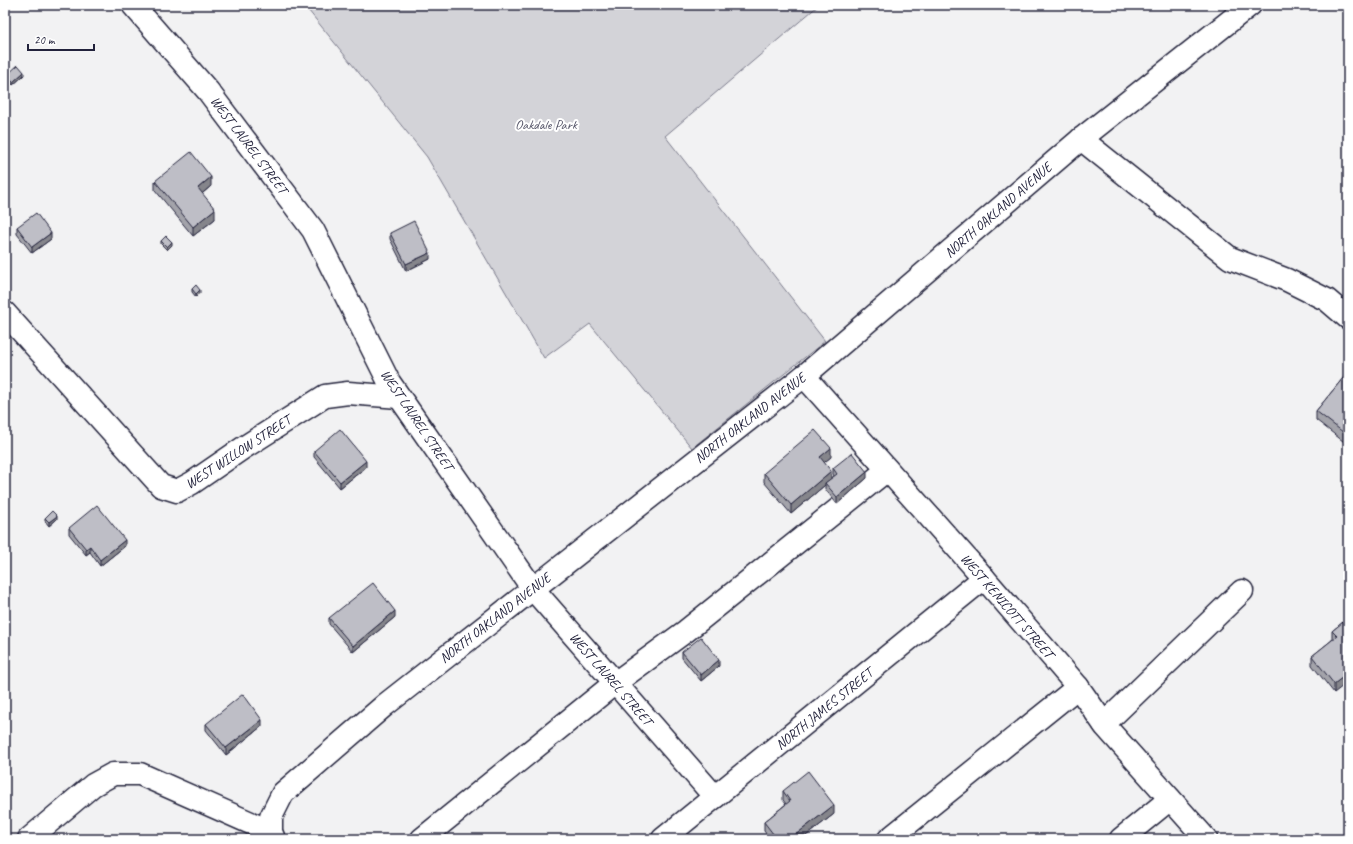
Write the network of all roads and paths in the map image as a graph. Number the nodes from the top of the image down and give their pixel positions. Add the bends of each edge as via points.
1 (133, 5) edge
2 (1250, 5) edge
3 (1081, 139) junction
4 (5, 313) edge
5 (1348, 318) edge
6 (804, 376) junction
7 (399, 397) junction
8 (888, 470) junction
9 (984, 578) junction
10 (532, 589) junction
11 (1242, 591) dead end
12 (616, 683) junction
13 (1078, 686) junction
14 (1104, 724) junction
15 (715, 797) junction
16 (1170, 799) junction
17 (273, 835) edge
18 (29, 839) edge
19 (422, 839) edge
20 (663, 839) edge
21 (889, 839) edge
22 (1121, 839) edge
23 (1206, 839) edge

1 - 7 street, WEST LAUREL STREET via 208,91 313,230 389,382
2 - 3 street, NORTH OAKLAND AVENUE
3 - 5 street via 1230,258 1287,280 1327,300
3 - 6 street, NORTH OAKLAND AVENUE
4 - 7 street, WEST WILLOW STREET via 161,486 176,490 192,483 325,396 348,393
6 - 8 street, WEST KENICOTT STREET
6 - 10 street, NORTH OAKLAND AVENUE
7 - 10 street, WEST LAUREL STREET
8 - 9 street, WEST KENICOTT STREET
8 - 12 street via 686,631
9 - 13 street, WEST KENICOTT STREET
9 - 15 street, NORTH JAMES STREET
10 - 12 street, WEST LAUREL STREET
10 - 17 street, NORTH OAKLAND AVENUE via 385,705 283,793 271,817
11 - 14 street
12 - 15 street, WEST LAUREL STREET
12 - 19 street
13 - 14 street, WEST KENICOTT STREET
13 - 21 street
14 - 16 street, WEST KENICOTT STREET
15 - 20 street, NORTH JAMES STREET
16 - 22 street
16 - 23 street, WEST KENICOTT STREET
17 - 18 street via 140,774 113,774 93,785

